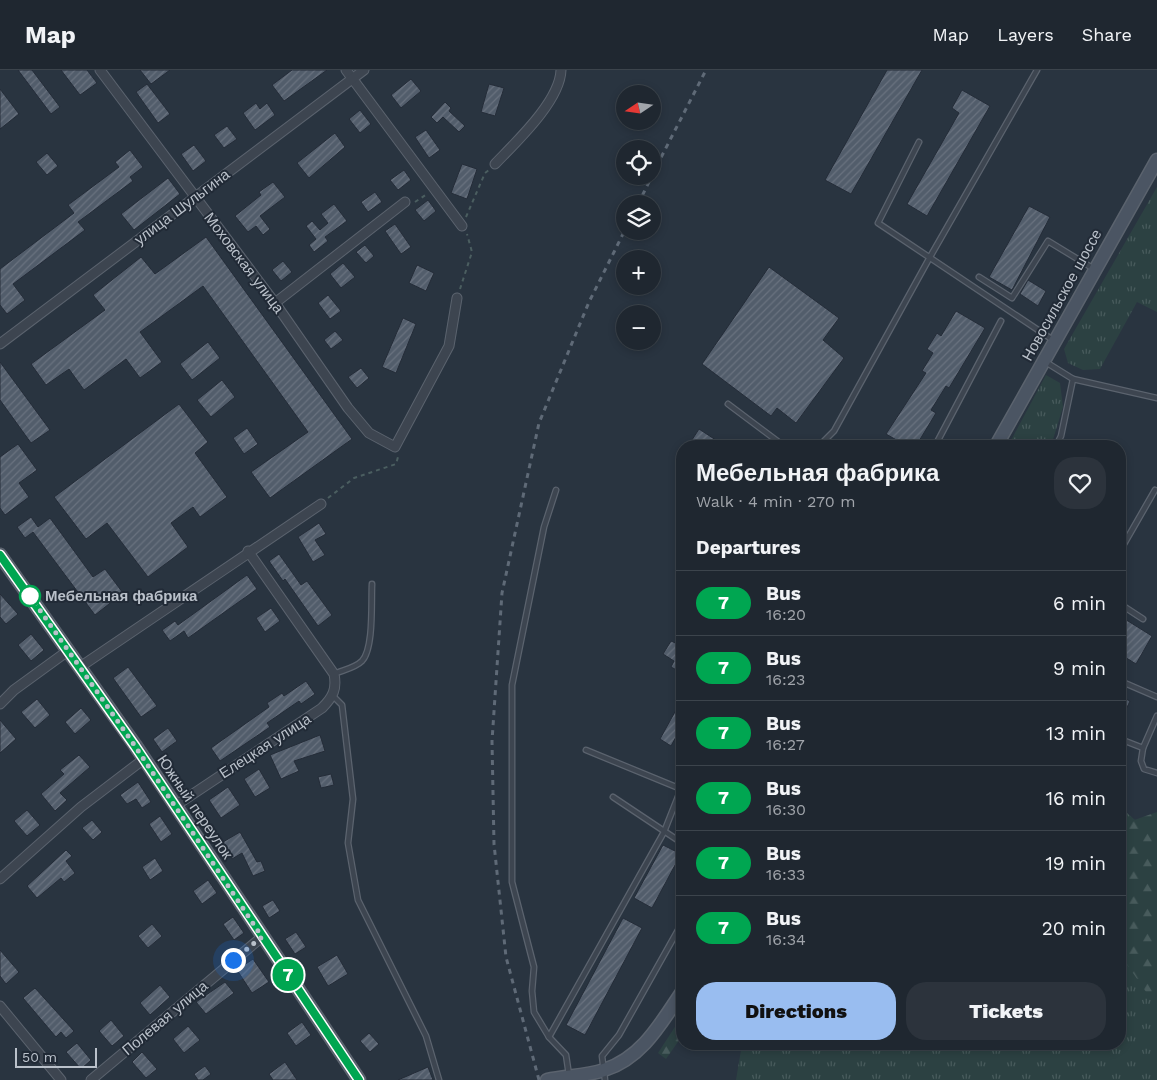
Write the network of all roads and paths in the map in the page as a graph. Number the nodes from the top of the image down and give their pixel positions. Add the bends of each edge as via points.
1 (100, 70) edge
2 (346, 70) edge
3 (364, 70) edge
4 (561, 70) edge
5 (1037, 70) edge
6 (352, 78) junction
7 (919, 142) dead end
8 (1157, 160) edge
9 (495, 164) dead end
10 (436, 190) junction
11 (194, 198) junction
12 (405, 202) joint
13 (462, 226) dead end
14 (930, 257) junction
15 (1095, 270) junction
16 (978, 277) dead end
17 (457, 298) dead end
18 (275, 303) junction
19 (1002, 321) dead end
20 (1055, 341) junction
21 (0, 344) edge
22 (1044, 361) junction
23 (1073, 379) junction
24 (1157, 398) edge
25 (728, 404) dead end
26 (776, 440) edge
27 (825, 440) edge
28 (938, 440) edge
29 (999, 440) edge
30 (1059, 440) edge
31 (395, 447) junction
32 (556, 490) dead end
33 (1155, 490) dead end
34 (321, 504) joint
35 (1126, 541) edge
36 (248, 551) junction
37 (0, 555) edge
38 (372, 584) dead end
39 (1126, 608) edge
40 (1143, 619) dead end
41 (69, 650) junction
42 (80, 666) junction
43 (334, 674) junction
44 (1126, 684) edge
45 (333, 696) junction
46 (1157, 697) edge
47 (0, 704) edge
48 (1157, 716) edge
49 (1126, 741) edge
50 (1143, 748) junction
51 (586, 750) dead end
52 (144, 759) junction
53 (1157, 773) edge
54 (676, 786) edge
55 (613, 797) dead end
56 (676, 803) edge
57 (175, 806) junction
58 (664, 832) junction
59 (676, 840) edge
60 (0, 879) edge
61 (676, 933) edge
62 (262, 937) junction
63 (676, 1001) edge
64 (0, 1006) edge
65 (549, 1037) junction
66 (570, 1075) junction
67 (604, 1075) edge
68 (61, 1080) edge
69 (91, 1080) edge
70 (359, 1080) edge
71 (439, 1080) edge
72 (547, 1080) edge

1 - 11 street, Моховская улица
2 - 6 street
3 - 6 street, улица Шульгина
4 - 9 street via 561,79 547,103 526,132
5 - 14 lane
6 - 10 street
6 - 11 street, улица Шульгина
7 - 14 lane via 878,223
8 - 15 main road, Новосильское шоссе
10 - 12 path via 415,202
10 - 13 street
11 - 18 street, Моховская улица
11 - 21 street, улица Шульгина
12 - 18 street
14 - 20 lane
14 - 27 lane via 834,431
15 - 16 lane via 1048,241 1012,298
15 - 20 main road, Новосильское шоссе
17 - 31 street via 449,346
18 - 31 street, Моховская улица via 369,434
19 - 28 lane
20 - 22 main road, Новосильское шоссе
22 - 23 lane
22 - 29 main road, Новосильское шоссе
23 - 24 lane
23 - 30 lane
25 - 26 lane
31 - 34 path via 396,464 354,478
32 - 65 lane via 544,527 512,685 512,882 534,967 534,1012
33 - 35 lane
34 - 36 street
36 - 42 street
36 - 43 street
37 - 41 main road, Южный переулок
38 - 43 lane via 369,644 364,659
39 - 40 lane
41 - 42 main road, Южный переулок
41 - 47 street
42 - 52 main road, Южный переулок
43 - 45 street
44 - 46 lane
45 - 57 street, Елецкая улица via 322,708
45 - 71 lane via 342,705 353,799 348,843 358,900 426,1036
48 - 50 lane
49 - 50 lane
50 - 53 lane via 1141,761 1144,769
51 - 54 lane
52 - 57 main road, Южный переулок
52 - 60 street via 81,808
55 - 58 lane
56 - 58 lane
57 - 62 main road, Южный переулок
58 - 59 lane
58 - 65 lane
61 - 67 lane via 618,1035 602,1056
62 - 69 street, Полевая улица
62 - 70 main road, Южный переулок
63 - 67 main road via 646,1045
64 - 68 street
65 - 66 lane via 566,1055
66 - 67 main road
66 - 72 main road

